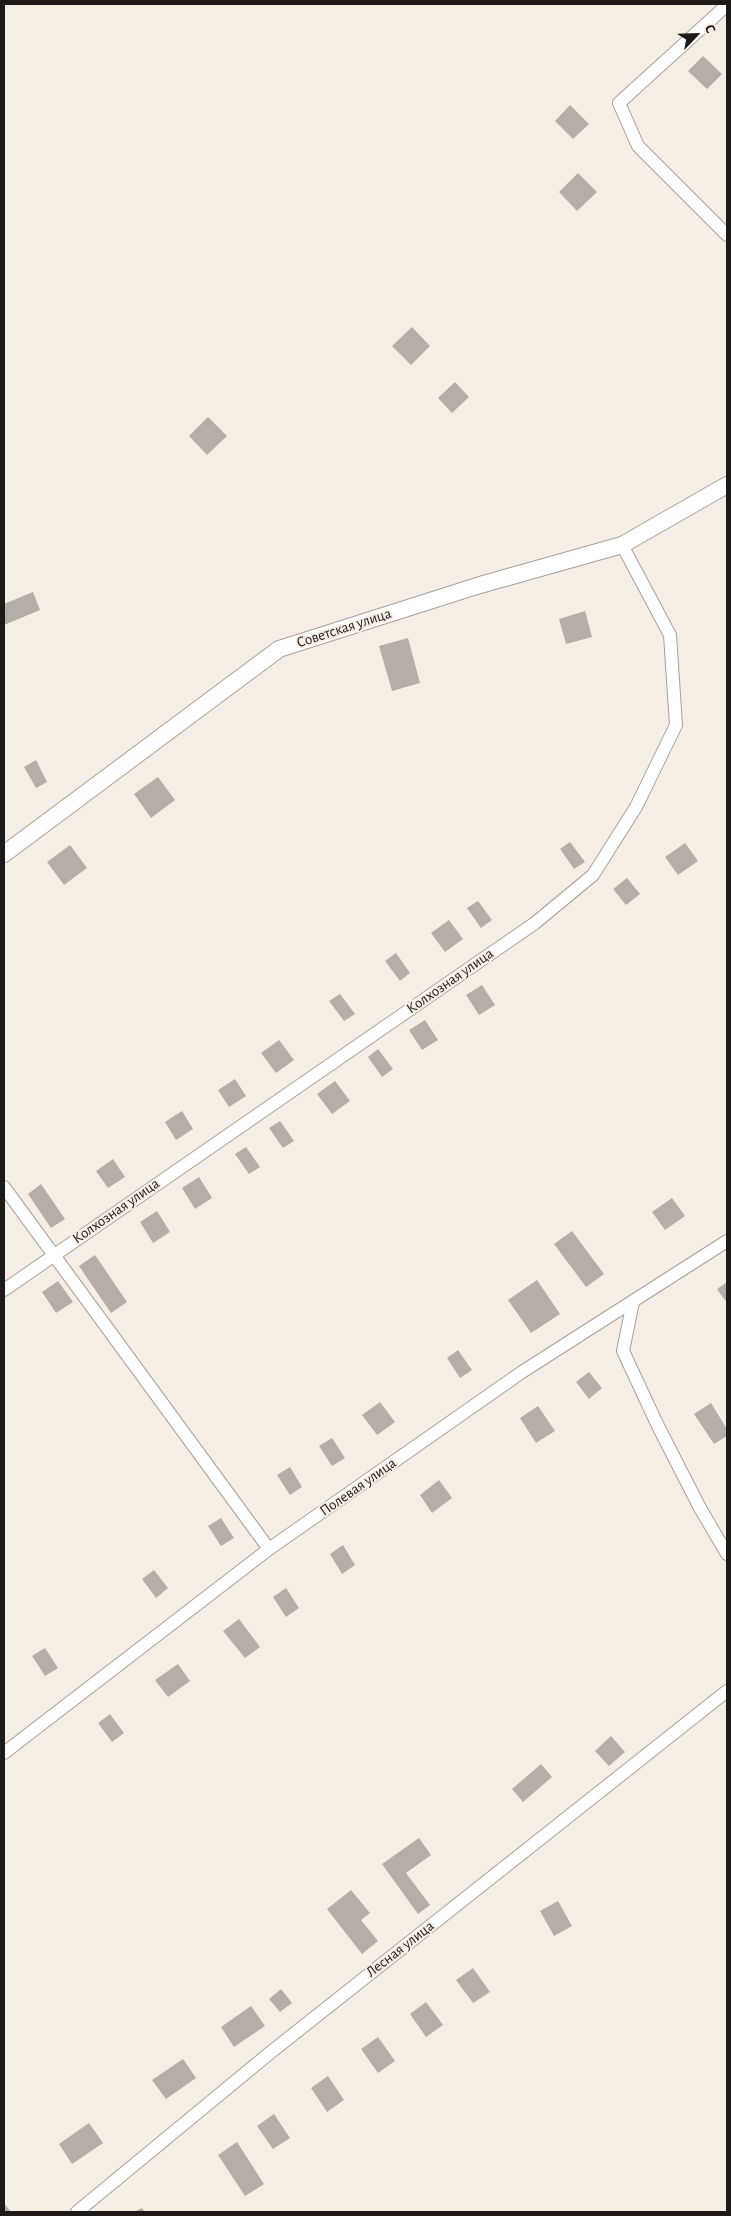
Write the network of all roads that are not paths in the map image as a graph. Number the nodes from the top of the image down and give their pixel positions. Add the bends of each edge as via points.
1 (727, 5) edge
2 (727, 235) edge
3 (727, 485) edge
4 (622, 545) junction
5 (4, 854) edge
6 (4, 1187) edge
7 (727, 1242) edge
8 (52, 1255) junction
9 (4, 1290) edge
10 (633, 1302) junction
11 (269, 1548) junction
12 (727, 1554) edge
13 (727, 1691) edge
14 (4, 1753) edge
15 (77, 2212) edge

1 - 2 street via 619,103 638,146
3 - 4 street, Советская улица
4 - 5 street, Советская улица via 480,584 278,649
4 - 8 street, Колхозная улица via 670,635 676,725 636,807 592,875 535,923
6 - 8 street
7 - 10 street, Полевая улица
8 - 9 street, Колхозная улица
8 - 11 street
10 - 11 street, Полевая улица via 522,1372
10 - 12 street via 622,1351 700,1508
11 - 14 street, Полевая улица
13 - 15 street, Лесная улица via 271,2052

